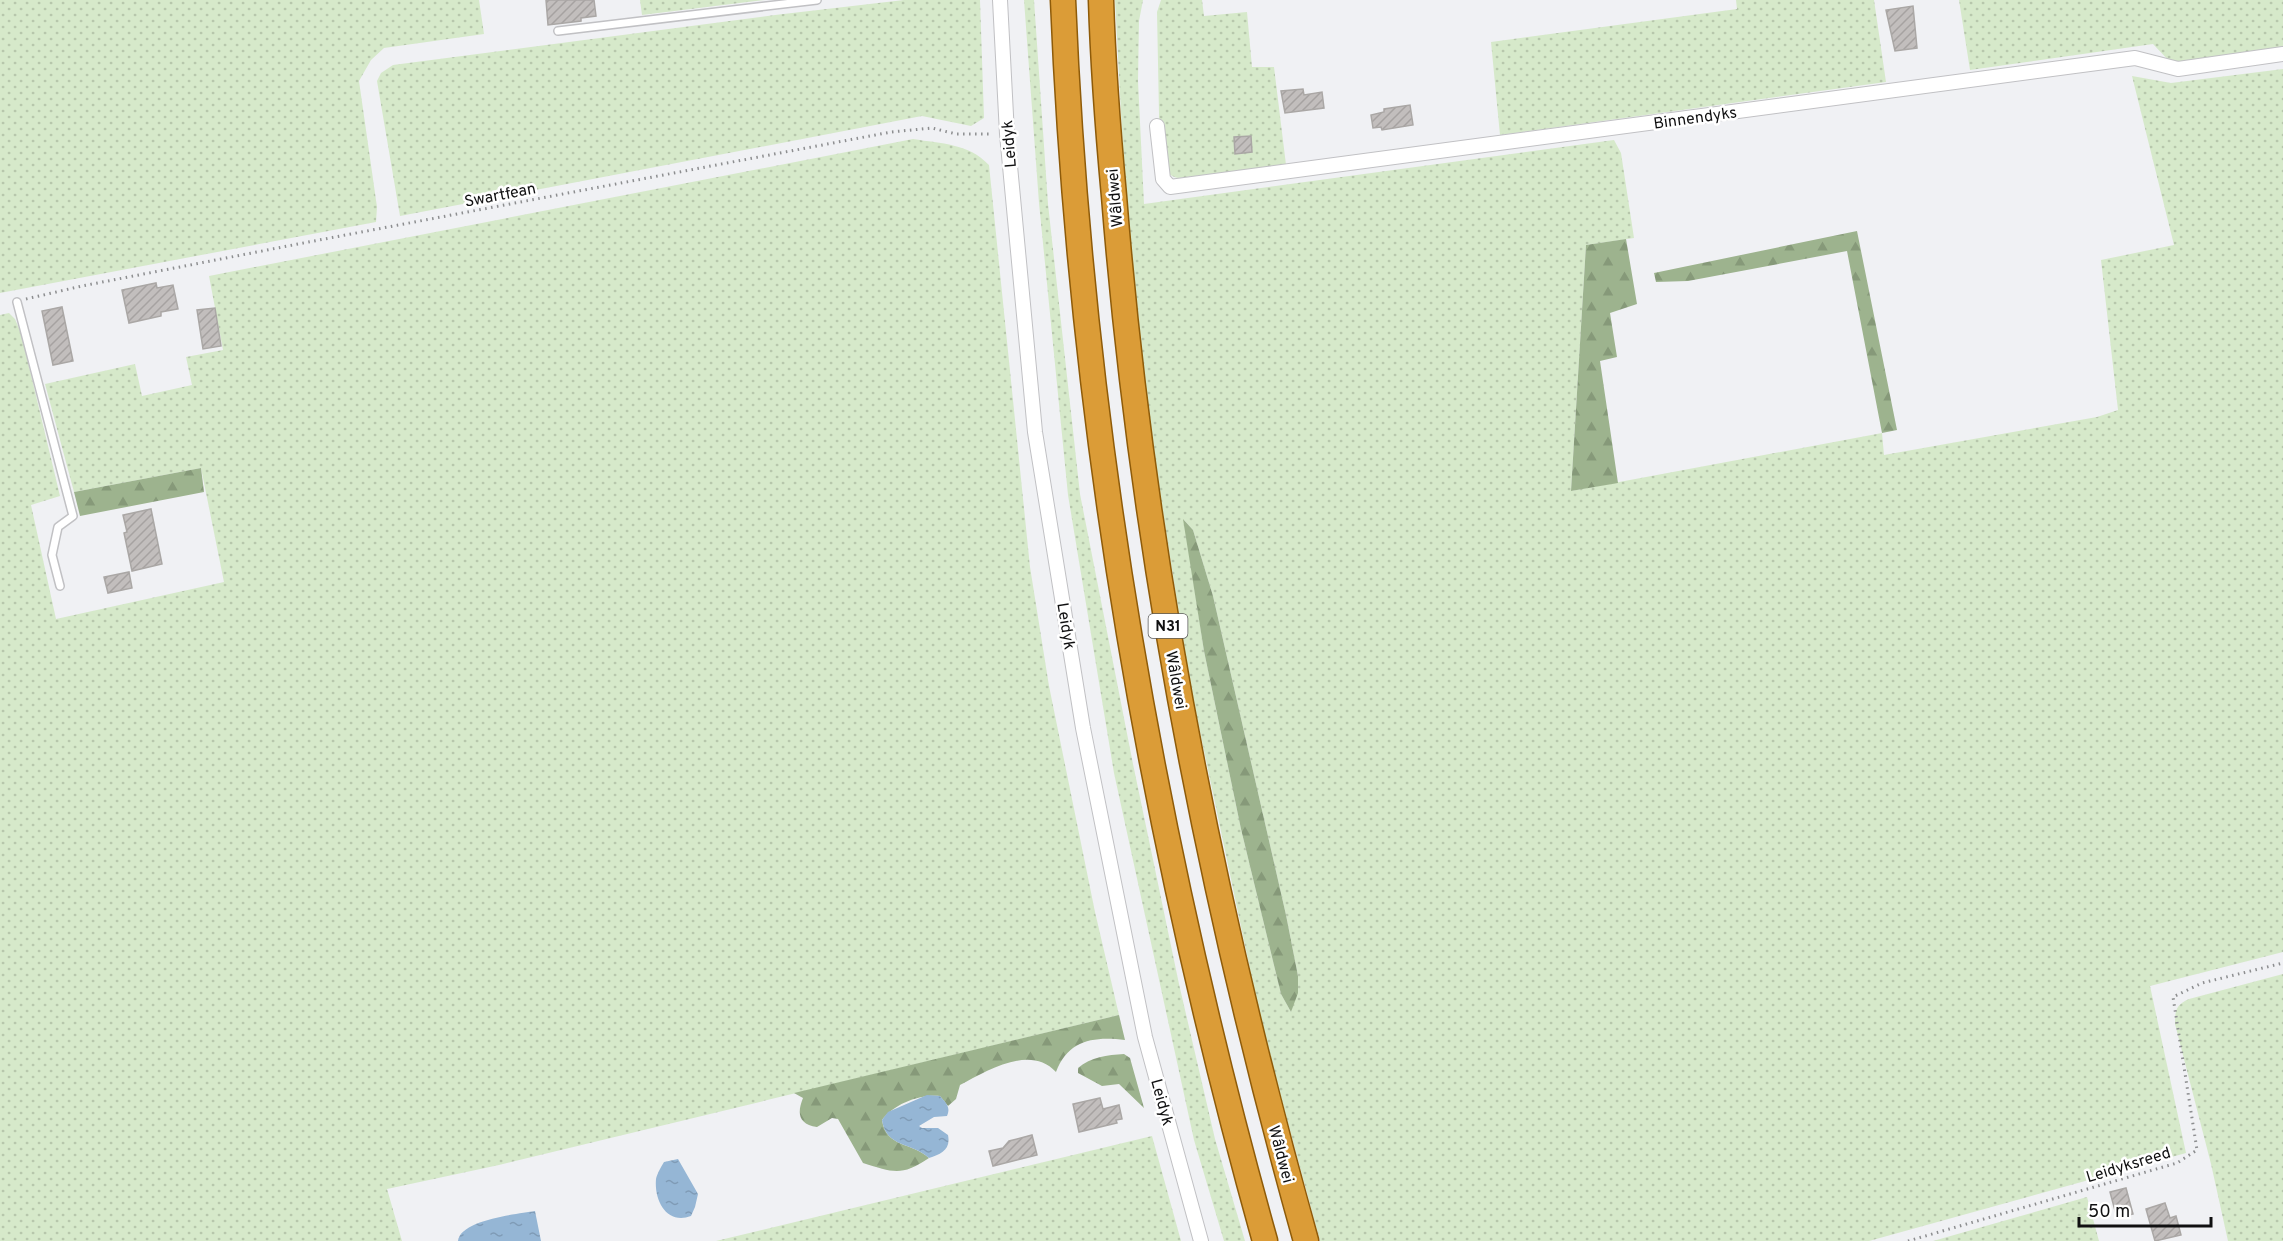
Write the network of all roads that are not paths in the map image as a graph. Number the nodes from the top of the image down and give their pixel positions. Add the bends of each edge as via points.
1 (818, 0) edge
2 (1000, 0) edge
3 (1064, 0) edge
4 (1101, 0) edge
5 (558, 31) dead end
6 (2283, 54) edge
7 (1157, 126) dead end
8 (17, 302) road end
9 (60, 586) dead end
10 (1201, 1241) edge
11 (1265, 1241) edge
12 (1306, 1241) edge

1 - 5 lane
2 - 10 street, Leidyk via 1007,134 1035,432 1083,728 1145,1037
3 - 11 highway, N31 via 1079,251 1132,653 1164,828
4 - 12 highway, Wâldwei / N31 via 1130,369 1176,677 1205,834 1248,1025
6 - 7 street, Binnendyks via 2178,69 2135,58 1170,187 1163,179
8 - 9 lane via 73,516 58,527 52,555

